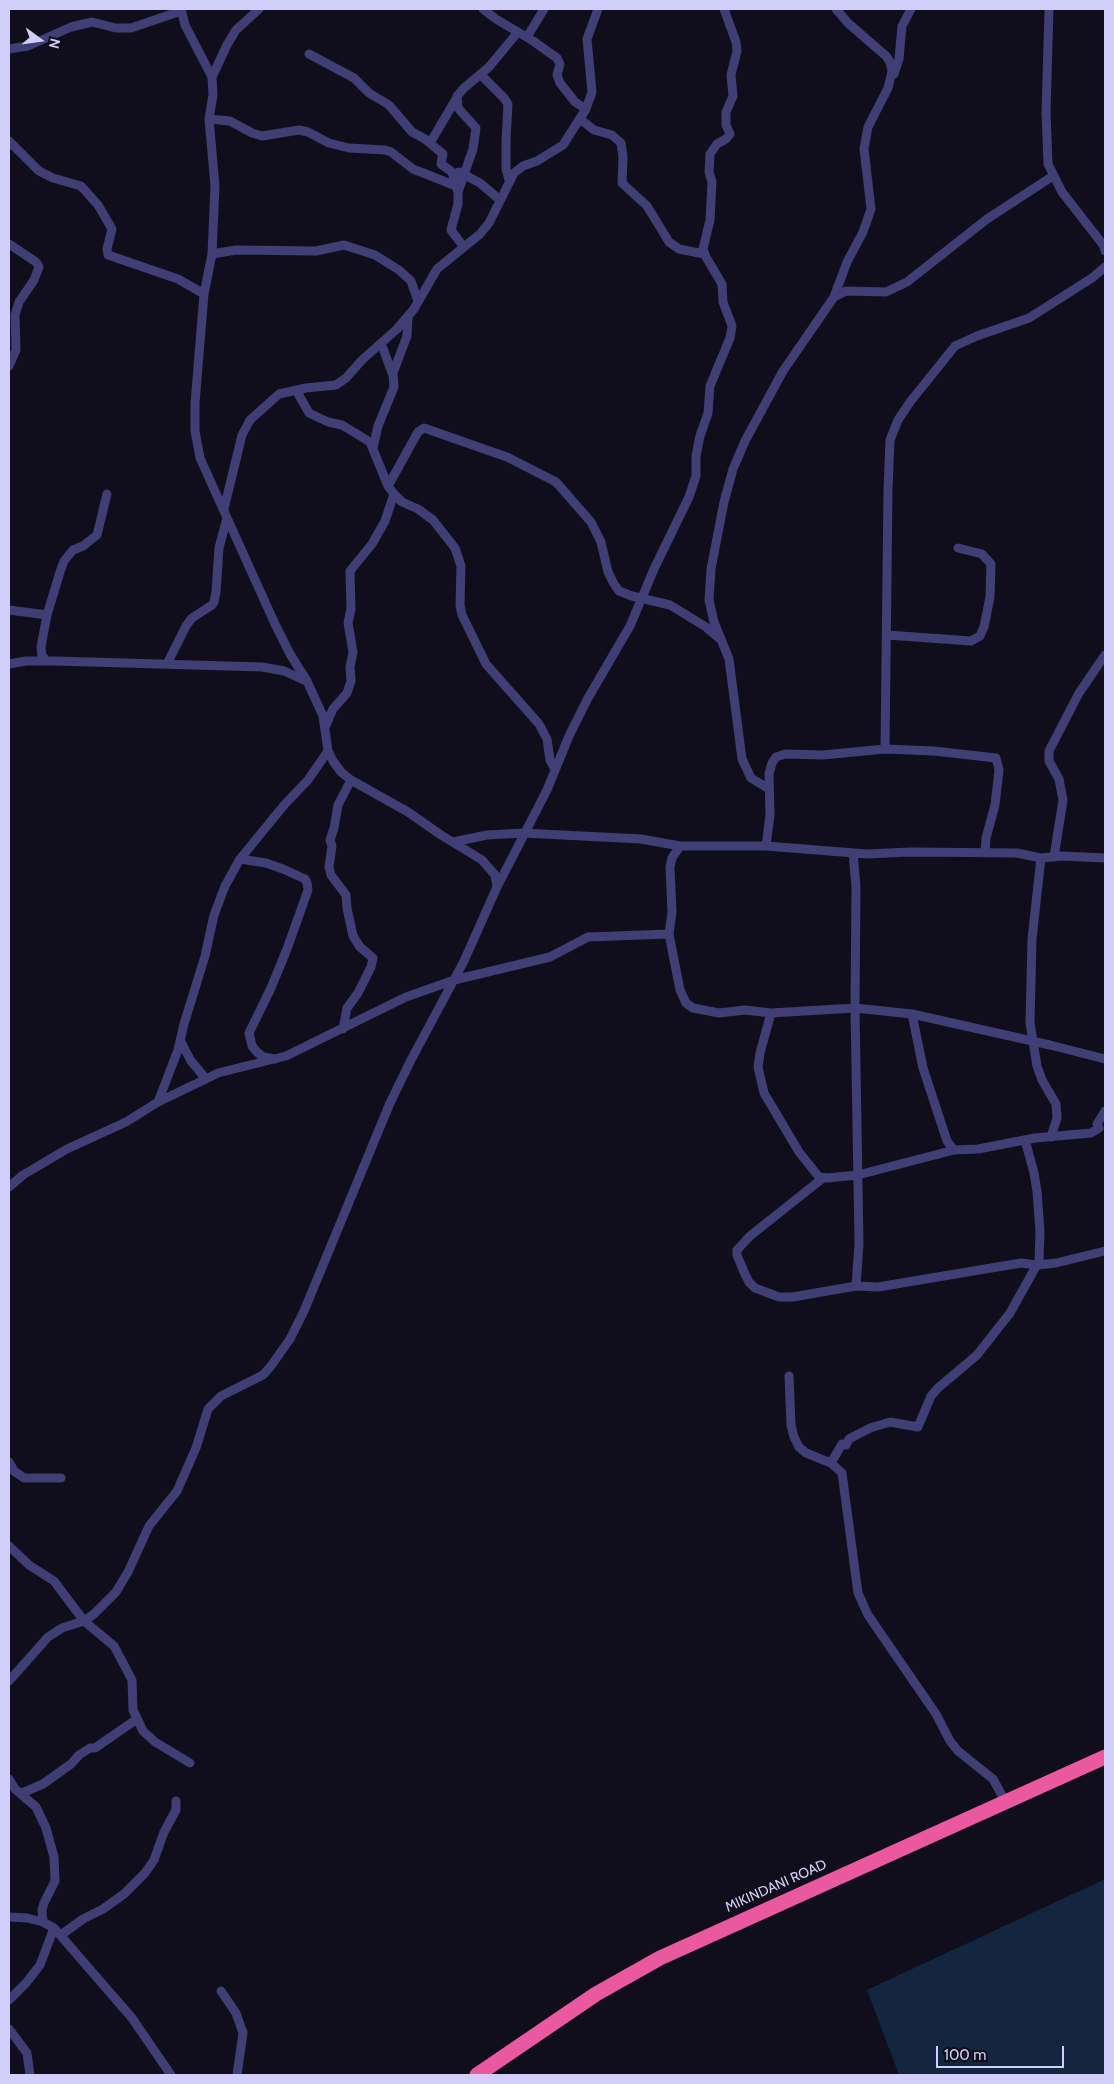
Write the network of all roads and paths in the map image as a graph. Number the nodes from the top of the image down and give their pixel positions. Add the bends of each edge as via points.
1 (259, 9) edge
2 (483, 9) edge
3 (544, 9) edge
4 (598, 9) edge
5 (724, 9) edge
6 (836, 9) edge
7 (911, 9) edge
8 (1049, 9) edge
9 (181, 10) edge
10 (518, 32) junction
11 (527, 38) junction
12 (9, 49) edge
13 (309, 54) dead end
14 (481, 74) junction
15 (212, 76) junction
16 (891, 79) junction
17 (456, 99) junction
18 (586, 109) junction
19 (209, 119) junction
20 (580, 119) junction
21 (9, 141) edge
22 (430, 143) junction
23 (448, 168) junction
24 (465, 174) junction
25 (1053, 176) junction
26 (509, 180) junction
27 (457, 189) junction
28 (500, 200) junction
29 (9, 244) edge
30 (463, 246) junction
31 (1105, 251) edge
32 (212, 254) junction
33 (704, 254) junction
34 (1105, 267) edge
35 (204, 294) junction
36 (834, 297) junction
37 (418, 301) junction
38 (408, 317) junction
39 (381, 343) junction
40 (9, 366) edge
41 (392, 373) junction
42 (296, 390) junction
43 (373, 448) junction
44 (388, 486) junction
45 (107, 494) dead end
46 (394, 494) junction
47 (224, 508) junction
48 (227, 518) junction
49 (958, 548) dead end
50 (642, 598) junction
51 (9, 610) edge
52 (47, 615) junction
53 (887, 635) junction
54 (721, 640) junction
55 (1105, 654) edge
56 (47, 661) junction
57 (9, 664) edge
58 (167, 664) junction
59 (307, 681) junction
60 (325, 728) junction
61 (884, 748) junction
62 (328, 751) junction
63 (555, 769) junction
64 (351, 780) junction
65 (769, 789) junction
66 (523, 833) junction
67 (453, 842) junction
68 (680, 846) junction
69 (766, 846) junction
70 (853, 853) junction
71 (986, 853) junction
72 (1054, 857) junction
73 (1041, 858) junction
74 (1105, 858) edge
75 (240, 859) junction
76 (497, 887) junction
77 (669, 934) junction
78 (454, 980) junction
79 (855, 1008) junction
80 (771, 1013) junction
81 (912, 1014) junction
82 (343, 1029) junction
83 (181, 1042) junction
84 (1033, 1042) junction
85 (275, 1059) junction
86 (1105, 1059) edge
87 (206, 1079) junction
88 (158, 1102) junction
89 (1105, 1111) edge
90 (1051, 1137) junction
91 (1025, 1140) junction
92 (954, 1150) junction
93 (858, 1175) junction
94 (823, 1178) junction
95 (9, 1187) edge
96 (1105, 1251) edge
97 (1038, 1265) junction
98 (856, 1286) junction
99 (789, 1376) dead end
100 (831, 1463) junction
101 (10, 1467) edge
102 (61, 1478) dead end
103 (9, 1546) edge
104 (84, 1621) junction
105 (9, 1681) edge
106 (137, 1719) junction
107 (1105, 1757) edge
108 (190, 1762) dead end
109 (9, 1779) edge
110 (43, 1784) junction
111 (22, 1793) junction
112 (1006, 1801) junction
113 (176, 1802) dead end
114 (36, 1807) junction
115 (9, 1917) edge
116 (43, 1922) junction
117 (54, 1928) junction
118 (61, 1935) junction
119 (221, 1991) dead end
120 (9, 2000) edge
121 (9, 2029) edge
122 (30, 2075) edge
123 (171, 2075) edge
124 (237, 2075) edge
125 (477, 2075) edge

1 - 15 street via 236,30
2 - 10 street
3 - 11 street
4 - 18 street via 587,39 592,92
5 - 33 street via 737,51 731,75 732,96 726,112 730,134 710,154 710,220
6 - 16 street via 888,58 892,65
7 - 16 street via 902,26 899,58
8 - 25 street via 1047,154
9 - 12 street via 131,28 92,22 71,27 28,46
9 - 15 street
10 - 11 street
10 - 14 street
11 - 18 street via 560,62 557,75 560,83 575,102
13 - 22 street via 354,78 369,93 389,105 412,132
14 - 17 street
14 - 26 street via 508,104 506,169
15 - 19 street
16 - 36 street via 868,127 864,150 871,210
17 - 22 street
17 - 24 street via 458,108 476,128
18 - 20 street
19 - 27 street via 230,121 262,136 299,130 349,148 385,150 413,169
19 - 32 street via 215,186
20 - 26 street via 563,145 518,168
20 - 33 street via 594,130 612,135 620,144 622,183 647,206 669,242 679,249
21 - 35 street via 39,171 81,186 98,205 112,228 108,255 185,282
22 - 23 street via 443,154 442,164
23 - 24 street
23 - 27 street
24 - 27 street
24 - 28 street
25 - 31 street
25 - 36 street via 987,219 907,282 886,292 846,291
26 - 28 street
27 - 30 street via 458,204 450,228
28 - 30 street via 489,223
29 - 40 street via 39,267 15,315 16,350
30 - 37 street via 437,269
32 - 35 street
32 - 37 street via 236,250 316,251 344,245 375,255 399,270 411,281
33 - 50 street via 722,284 731,332 710,386 694,482
34 - 53 street via 1029,318 955,346 898,420 890,440
35 - 47 street via 195,431 200,458
36 - 54 street via 783,371 733,469 709,584 711,611
37 - 38 street
38 - 39 street
38 - 41 street via 407,336
39 - 41 street
39 - 42 street via 336,385
41 - 43 street via 394,387
42 - 43 street via 309,413 346,427 366,439
42 - 47 street via 279,394 250,420 242,435
43 - 44 street
44 - 46 street
44 - 50 street via 418,432 424,428 507,457 562,488 598,532 614,584 625,594
45 - 52 street via 99,531 92,541 73,550 64,561
46 - 60 street via 385,521 372,544 350,571 351,681
46 - 63 street via 433,520 455,548 461,566 462,615 494,674 539,724 547,739 550,760
47 - 48 street
48 - 58 street via 219,548 214,602 192,618
48 - 59 street via 290,654
49 - 53 street via 985,556 992,568 990,597 980,636 971,641
50 - 54 street via 664,602
50 - 63 street via 619,647 588,698
51 - 52 street
52 - 56 street via 41,648
53 - 61 street
54 - 65 street via 729,659 742,759 751,778
55 - 72 street via 1079,693 1049,751 1049,761 1061,785 1063,800
56 - 57 street
56 - 58 street
58 - 59 street via 262,667 284,670
59 - 60 street
60 - 62 street
61 - 65 street via 850,754 780,755 772,763
61 - 71 street via 996,758 999,770
62 - 64 street via 332,762
62 - 75 street via 316,770
63 - 66 street
64 - 67 street
64 - 82 street via 338,805 328,867 346,895 356,941 373,958 358,993 347,1008
65 - 69 street
66 - 67 street via 487,835
66 - 68 street via 642,839
66 - 76 street
67 - 76 street via 491,869
68 - 69 street
68 - 77 street via 670,867 672,912
69 - 70 street
70 - 71 street
70 - 79 street via 856,887
71 - 73 street via 1027,854
72 - 73 street
72 - 74 street
73 - 84 street via 1032,939 1030,1022
75 - 83 street via 224,886 214,915
75 - 85 street via 283,869 307,883 308,890 288,949 249,1033 257,1052
76 - 78 street
77 - 78 street via 588,937 550,957
77 - 80 street via 680,990 689,1006 719,1013 745,1010
78 - 82 street via 406,997
78 - 104 street via 390,1103 290,1339 263,1375 221,1396 208,1409 196,1448 177,1491 146,1531 122,1583
79 - 80 street
79 - 81 street
79 - 93 street
80 - 94 street via 758,1066 764,1093 799,1152 819,1178
81 - 84 street
81 - 92 street via 923,1068 947,1140
82 - 85 street
83 - 87 street
83 - 88 street
84 - 86 street
84 - 90 street via 1040,1076 1056,1104 1057,1118
85 - 87 street
87 - 88 street
88 - 95 street via 126,1122 43,1163
89 - 90 street via 1097,1124 1099,1128 1091,1134
90 - 91 street
91 - 92 street
91 - 97 street via 1037,1191
92 - 93 street
93 - 94 street
93 - 98 street
94 - 98 street via 750,1236 737,1250 737,1255 751,1285 779,1297
96 - 97 street
97 - 98 street via 1021,1263 878,1287
97 - 100 street via 1010,1313 988,1342 931,1396 918,1427 890,1422 870,1428 849,1439 846,1445 842,1444
99 - 100 street via 794,1437 806,1453
100 - 112 street via 842,1473 854,1574 868,1615 936,1714 950,1741 993,1779
101 - 102 street via 29,1479
103 - 104 street via 24,1561 54,1581
104 - 105 street via 62,1628 48,1637
104 - 106 street via 114,1646 130,1676 133,1710
106 - 108 street via 155,1742
106 - 110 street via 79,1755 72,1764
107 - 112 highway, MIKINDANI ROAD
109 - 111 street
110 - 111 street
110 - 114 street
111 - 114 street
112 - 125 highway, MIKINDANI ROAD via 660,1958 596,1994
113 - 118 street via 176,1810 145,1873 124,1894
114 - 116 street via 46,1828 56,1873 42,1910
115 - 116 street
116 - 117 street
117 - 118 street
117 - 120 street via 40,1965
118 - 123 street via 132,2018
119 - 124 street via 236,2013 243,2033
121 - 122 street via 27,2053

